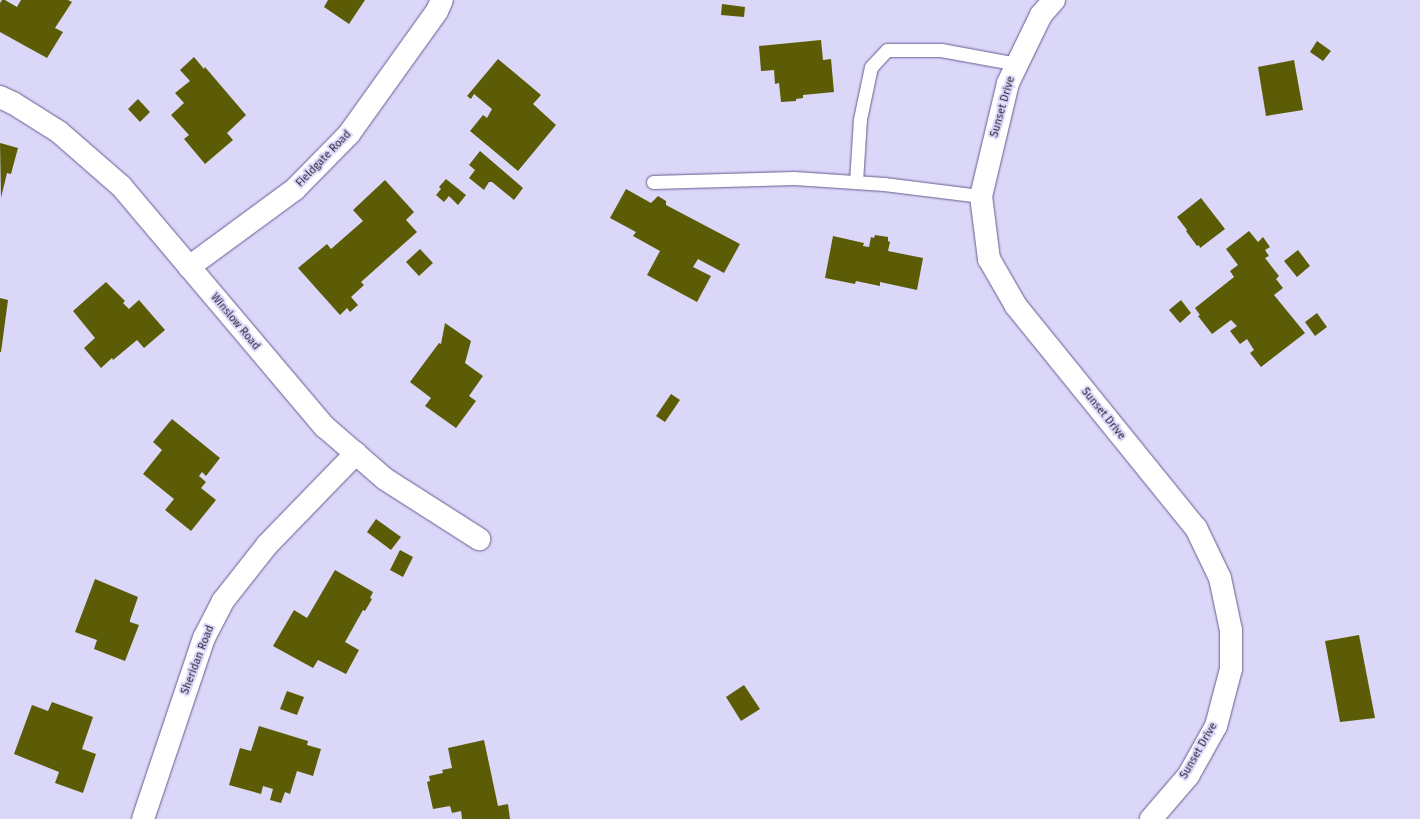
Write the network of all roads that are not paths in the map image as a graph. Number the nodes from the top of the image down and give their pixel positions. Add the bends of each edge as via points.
1 (442, 0) edge
2 (1054, 0) edge
3 (1017, 64) junction
4 (0, 97) edge
5 (653, 182) dead end
6 (856, 182) junction
7 (981, 196) junction
8 (189, 267) junction
9 (356, 453) junction
10 (479, 539) dead end
11 (143, 819) edge
12 (1151, 819) edge

1 - 8 street, Fieldgate Road via 437,11 349,134 295,189
2 - 3 street, Sunset Drive via 1042,15
3 - 6 lane via 941,50 887,50 871,67 860,119
3 - 7 street, Sunset Drive via 1008,83
4 - 8 street, Winslow Road via 59,132 121,186
5 - 6 lane via 794,178
6 - 7 lane
7 - 12 street, Sunset Drive via 989,259 1016,306 1196,528 1220,578 1231,630 1231,669 1216,726 1188,776
8 - 9 street, Winslow Road via 325,427
9 - 10 street, Winslow Road via 385,479
9 - 11 street, Sheridan Road via 267,545 223,601 204,638

